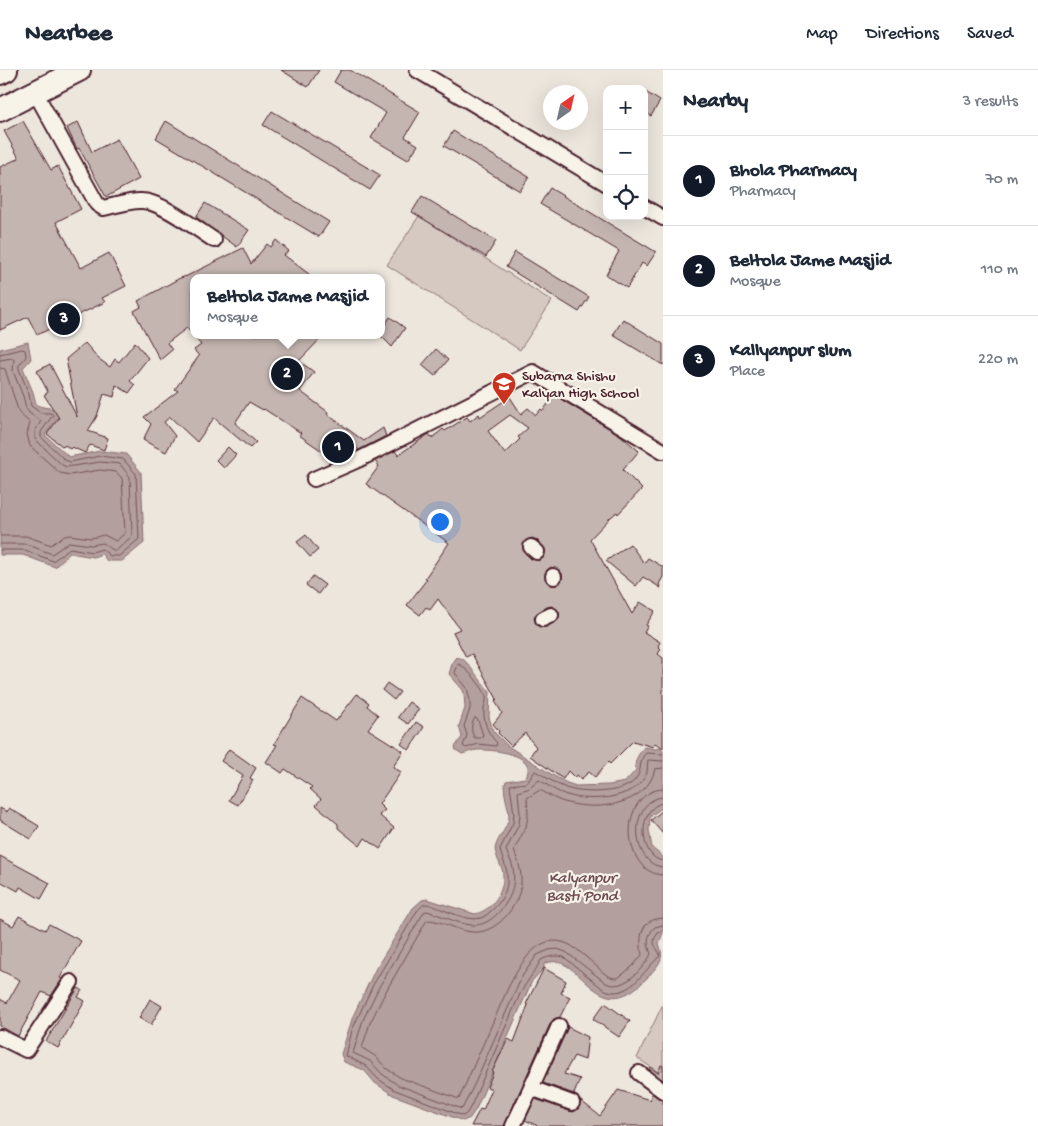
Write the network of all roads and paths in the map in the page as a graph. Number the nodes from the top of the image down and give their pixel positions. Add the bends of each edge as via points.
1 (6, 70) edge
2 (79, 70) edge
3 (417, 70) edge
4 (0, 73) edge
5 (35, 92) junction
6 (0, 110) edge
7 (603, 182) edge
8 (648, 209) edge
9 (663, 218) edge
10 (214, 240) dead end
11 (663, 451) edge
12 (314, 479) dead end
13 (70, 982) dead end
14 (559, 1026) dead end
15 (0, 1037) edge
16 (639, 1073) dead end
17 (531, 1088) junction
18 (663, 1091) edge
19 (572, 1103) dead end
20 (516, 1125) edge

1 - 4 main road
2 - 5 main road
3 - 7 street
5 - 6 main road
5 - 10 street via 98,204 103,208 144,200 173,213
8 - 9 street
11 - 12 street via 533,372 360,460
13 - 15 street via 26,1050
14 - 17 street
16 - 18 street
17 - 19 street
17 - 20 street

